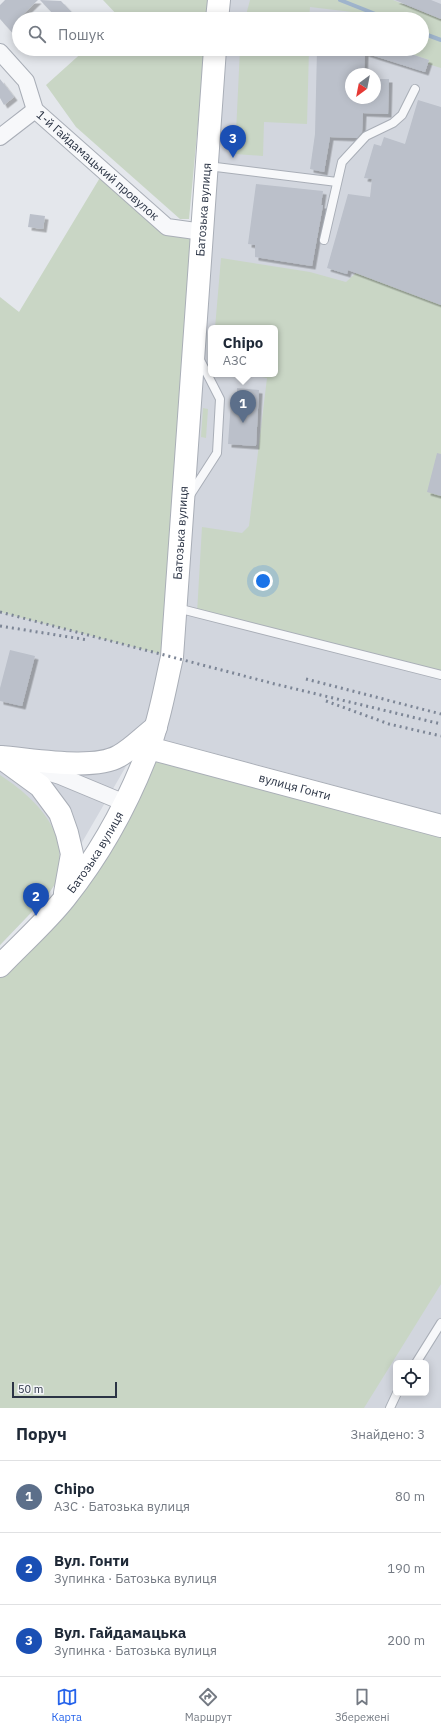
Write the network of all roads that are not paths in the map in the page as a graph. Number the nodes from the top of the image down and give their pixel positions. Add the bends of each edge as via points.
1 (219, 0) edge
2 (218, 12) edge
3 (0, 52) edge
4 (215, 56) edge
5 (414, 89) dead end
6 (35, 110) junction
7 (0, 137) edge
8 (207, 166) junction
9 (337, 182) junction
10 (203, 232) junction
11 (324, 240) dead end
12 (195, 350) junction
13 (208, 375) edge
14 (209, 377) edge
15 (184, 505) junction
16 (177, 608) junction
17 (441, 675) edge
18 (156, 727) junction
19 (148, 748) junction
20 (0, 757) edge
21 (125, 803) junction
22 (441, 826) edge
23 (64, 899) junction
24 (0, 966) edge
25 (441, 1323) edge
26 (418, 1360) edge
27 (396, 1396) edge
28 (390, 1408) edge

1 - 2 street
3 - 6 street, 1-й Гайдамацький провулок via 26,81
4 - 8 street, Батозька вулиця
5 - 9 lane via 402,114 393,123 366,136 342,162
6 - 7 street
6 - 10 street, 1-й Гайдамацький провулок via 167,227
8 - 9 lane
8 - 10 street, Батозька вулиця
9 - 11 lane
10 - 12 street, Батозька вулиця
12 - 13 lane
12 - 15 street, Батозька вулиця
14 - 15 lane via 220,399 217,453
15 - 16 street, Батозька вулиця
16 - 17 lane
16 - 18 street, Батозька вулиця via 172,657
18 - 19 street, Батозька вулиця
18 - 20 street via 120,756 94,764
19 - 21 street, Батозька вулиця
19 - 22 street, вулиця Гонти
20 - 21 street via 60,776
20 - 23 street via 40,786 60,813 68,833 72,854
21 - 23 street, Батозька вулиця via 101,846
23 - 24 street, Батозька вулиця
25 - 26 lane
27 - 28 lane

